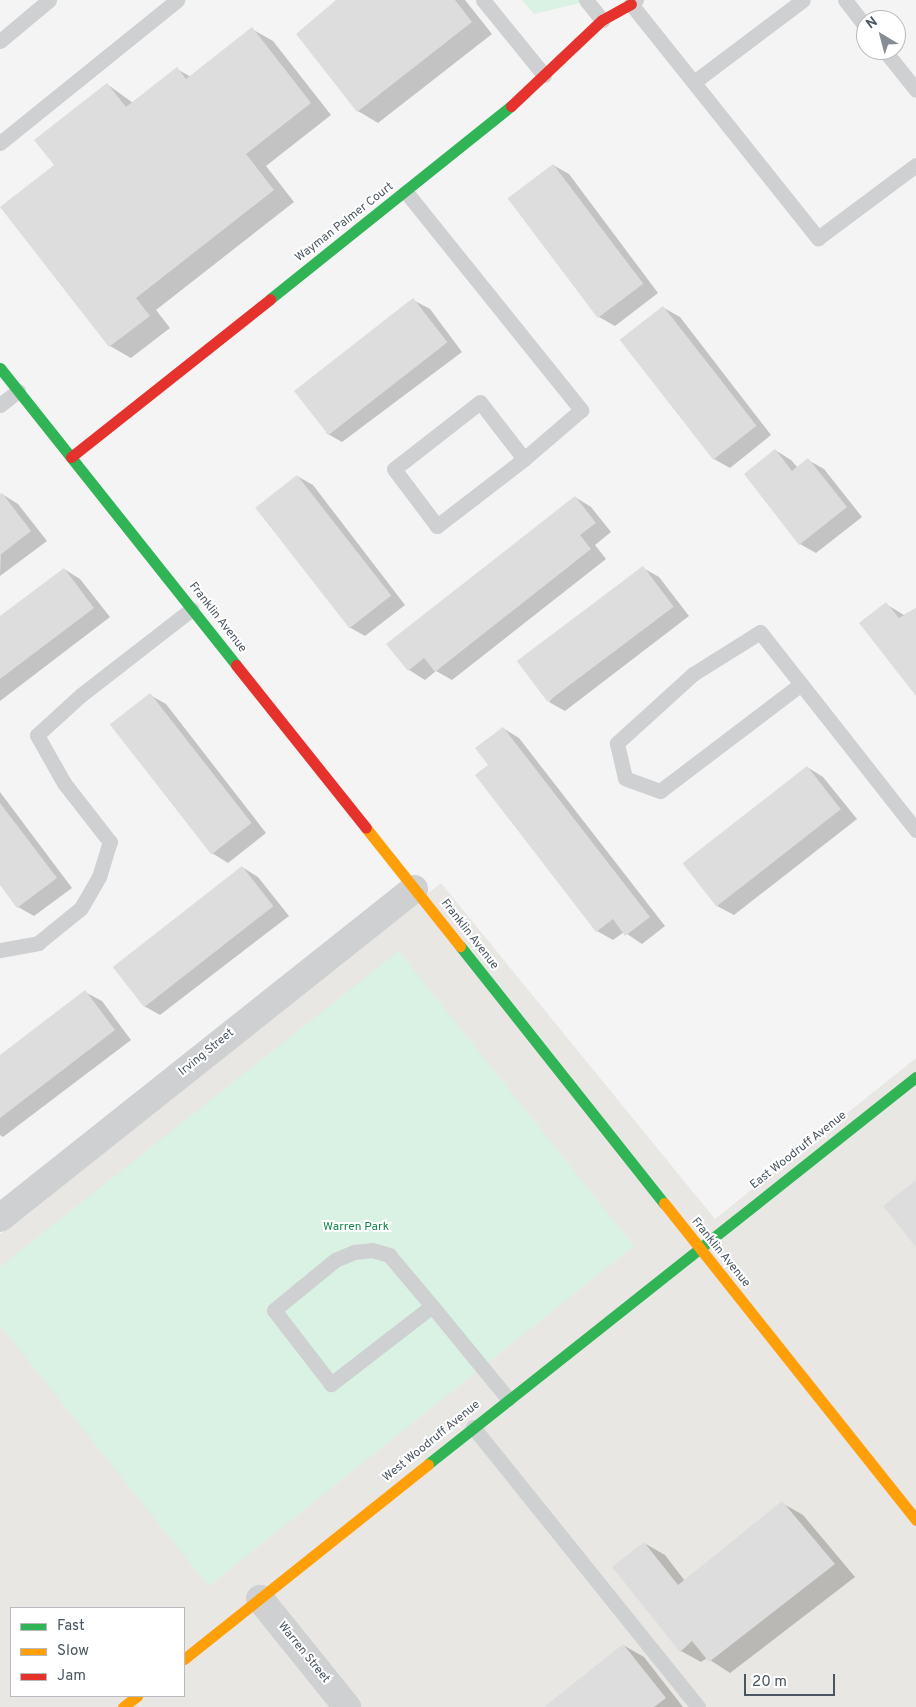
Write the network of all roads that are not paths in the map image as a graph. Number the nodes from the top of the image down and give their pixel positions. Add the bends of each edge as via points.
1 (49, 0) edge
2 (177, 0) edge
3 (483, 0) edge
4 (586, 0) edge
5 (803, 0) edge
6 (844, 0) edge
7 (634, 2) edge
8 (856, 15) edge
9 (602, 20) junction
10 (0, 41) edge
11 (892, 60) edge
12 (544, 75) junction
13 (694, 82) junction
14 (916, 90) edge
15 (0, 143) edge
16 (916, 165) edge
17 (406, 192) junction
18 (0, 368) edge
19 (18, 391) junction
20 (0, 405) edge
21 (71, 458) junction
22 (524, 459) junction
23 (192, 609) junction
24 (801, 684) junction
25 (916, 830) edge
26 (414, 889) junction
27 (0, 950) edge
28 (916, 1077) edge
29 (0, 1218) edge
30 (698, 1247) junction
31 (432, 1306) junction
32 (508, 1399) junction
33 (473, 1427) junction
34 (916, 1520) edge
35 (260, 1599) junction
36 (185, 1658) edge
37 (136, 1697) edge
38 (123, 1707) edge
39 (347, 1707) edge
40 (698, 1707) edge

1 - 10 lane
2 - 15 lane
3 - 12 lane
4 - 9 lane
5 - 13 lane
6 - 8 lane
7 - 9 street, Wayman Palmer Court
7 - 13 lane
9 - 12 street, Wayman Palmer Court
11 - 14 lane
12 - 17 street, Wayman Palmer Court
13 - 16 lane via 818,238
17 - 21 street, Wayman Palmer Court
17 - 22 lane via 581,410
18 - 19 street, Franklin Avenue
19 - 20 lane
19 - 21 street, Franklin Avenue
21 - 23 street, Franklin Avenue
22 - 22 lane via 438,526 394,469 480,402
23 - 26 street, Franklin Avenue
23 - 27 lane via 81,695 37,735 64,783 110,842 100,877 82,908 38,944
24 - 24 lane via 760,632 693,674 617,743 625,778 660,791
24 - 25 lane
26 - 29 street, Irving Street
26 - 30 street, Franklin Avenue
28 - 30 street, East Woodruff Avenue
30 - 32 street, West Woodruff Avenue
30 - 34 street, Franklin Avenue
31 - 31 lane via 389,1255 372,1250 354,1252 335,1260 274,1310 330,1384
31 - 32 lane
32 - 33 street, West Woodruff Avenue
33 - 35 street, West Woodruff Avenue
33 - 40 lane
35 - 36 street, West Woodruff Avenue
35 - 39 street, Warren Street
37 - 38 street

